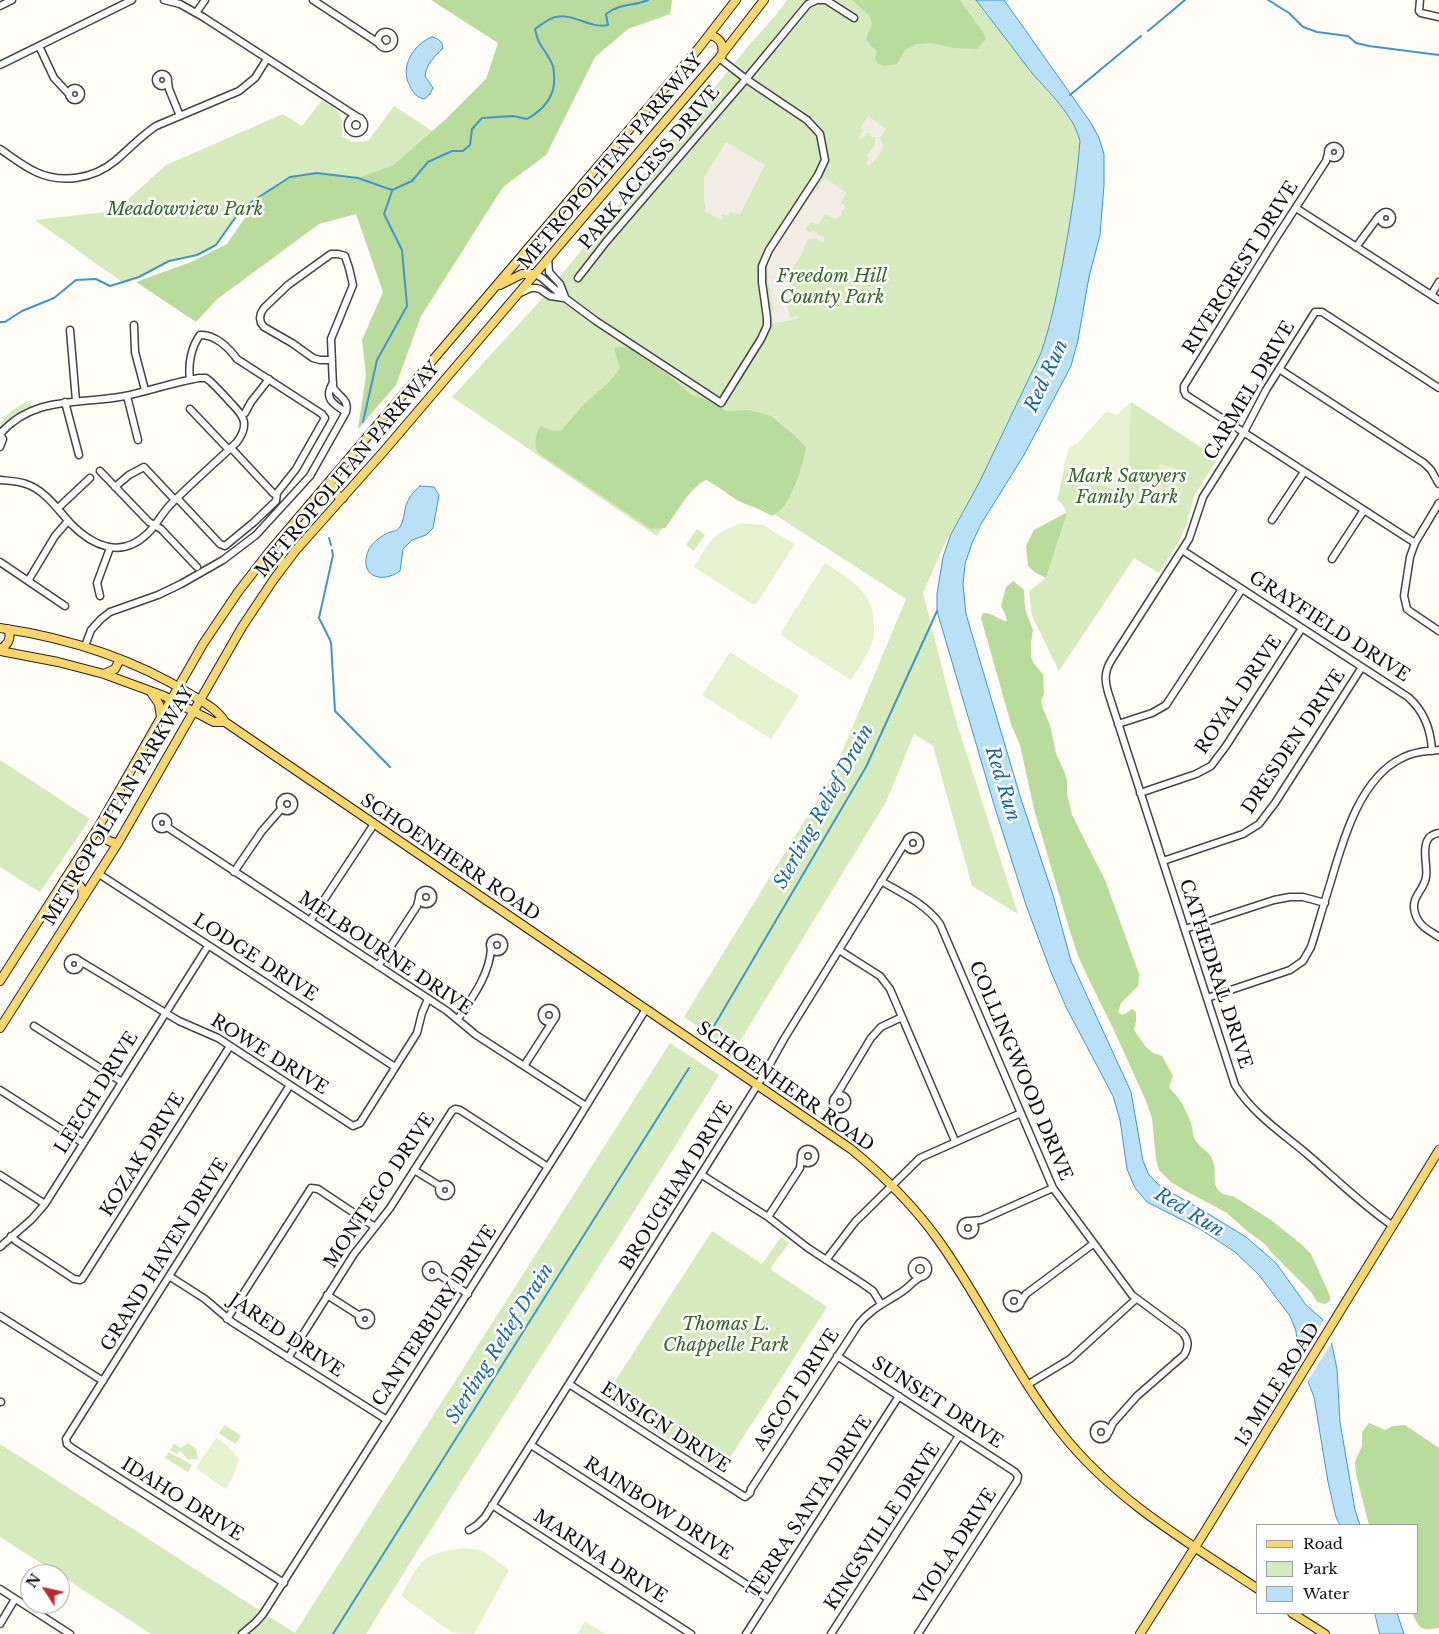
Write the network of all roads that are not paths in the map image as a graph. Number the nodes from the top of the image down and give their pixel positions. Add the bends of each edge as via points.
1 (12, 0) edge
2 (132, 0) edge
3 (164, 0) edge
4 (205, 0) edge
5 (313, 0) edge
6 (736, 0) edge
7 (764, 0) edge
8 (818, 0) edge
9 (1420, 0) edge
10 (0, 6) edge
11 (196, 13) junction
12 (1439, 17) edge
13 (854, 18) dead end
14 (380, 35) junction
15 (710, 35) junction
16 (372, 38) junction
17 (380, 44) junction
18 (39, 46) junction
19 (721, 56) junction
20 (268, 58) junction
21 (0, 64) edge
22 (746, 78) junction
23 (166, 88) junction
24 (70, 92) dead end
25 (348, 111) junction
26 (180, 116) junction
27 (359, 118) junction
28 (350, 121) junction
29 (0, 149) edge
30 (1329, 158) dead end
31 (1296, 208) junction
32 (1380, 216) junction
33 (1375, 222) junction
34 (1382, 223) junction
35 (1356, 247) junction
36 (548, 258) junction
37 (535, 274) junction
38 (578, 278) dead end
39 (1439, 282) edge
40 (494, 289) junction
41 (518, 294) junction
42 (1431, 295) junction
43 (565, 298) junction
44 (1439, 300) edge
45 (134, 325) dead end
46 (70, 330) dead end
47 (332, 360) junction
48 (1279, 370) junction
49 (190, 379) junction
50 (269, 380) junction
51 (333, 383) junction
52 (1439, 388) edge
53 (145, 390) junction
54 (127, 396) junction
55 (76, 400) junction
56 (65, 402) junction
57 (190, 409) dead end
58 (346, 412) junction
59 (242, 415) junction
60 (1244, 432) junction
61 (0, 434) edge
62 (138, 440) dead end
63 (0, 447) edge
64 (230, 449) junction
65 (79, 455) dead end
66 (100, 471) dead end
67 (1304, 472) junction
68 (90, 478) dead end
69 (332, 478) junction
70 (0, 480) edge
71 (1439, 484) edge
72 (115, 487) junction
73 (276, 495) junction
74 (344, 498) junction
75 (176, 499) junction
76 (1439, 503) edge
77 (58, 508) junction
78 (1364, 510) junction
79 (1272, 520) dead end
80 (68, 521) junction
81 (154, 525) junction
82 (1415, 543) junction
83 (110, 548) junction
84 (1182, 550) junction
85 (269, 552) junction
86 (1332, 559) dead end
87 (0, 562) edge
88 (197, 567) dead end
89 (282, 568) junction
90 (28, 581) junction
91 (1242, 589) junction
92 (100, 596) dead end
93 (65, 606) dead end
94 (1302, 628) junction
95 (4, 629) edge
96 (1439, 631) edge
97 (85, 646) junction
98 (0, 650) edge
99 (120, 659) junction
100 (1362, 667) junction
101 (1106, 670) joint
102 (104, 674) junction
103 (179, 687) junction
104 (148, 690) junction
105 (171, 700) junction
106 (200, 700) junction
107 (194, 711) junction
108 (161, 718) junction
109 (225, 722) junction
110 (1118, 724) junction
111 (1435, 751) edge
112 (1140, 793) junction
113 (282, 808) dead end
114 (374, 824) junction
115 (99, 826) junction
116 (167, 827) dead end
117 (1439, 833) edge
118 (905, 842) junction
119 (118, 844) junction
120 (910, 850) junction
121 (901, 851) junction
122 (1163, 861) junction
123 (234, 872) junction
124 (99, 874) junction
125 (64, 880) junction
126 (881, 881) junction
127 (419, 898) junction
128 (82, 901) junction
129 (1325, 903) junction
130 (425, 904) junction
131 (418, 906) junction
132 (310, 921) junction
133 (1185, 929) junction
134 (1439, 937) edge
135 (208, 946) junction
136 (491, 948) junction
137 (838, 950) junction
138 (498, 952) junction
139 (490, 956) junction
140 (80, 960) junction
141 (86, 965) junction
142 (378, 966) junction
143 (79, 968) junction
144 (0, 981) edge
145 (1207, 998) junction
146 (428, 999) junction
147 (646, 1009) junction
148 (166, 1013) junction
149 (902, 1017) junction
150 (458, 1019) junction
151 (544, 1021) junction
152 (553, 1021) junction
153 (34, 1026) dead end
154 (0, 1028) edge
155 (548, 1029) junction
156 (230, 1046) junction
157 (524, 1066) junction
158 (395, 1067) junction
159 (122, 1082) junction
160 (290, 1085) junction
161 (758, 1085) junction
162 (842, 1088) junction
163 (0, 1090) edge
164 (836, 1096) junction
165 (845, 1097) junction
166 (586, 1106) junction
167 (1021, 1113) junction
168 (955, 1141) junction
169 (83, 1143) junction
170 (1439, 1150) edge
171 (801, 1158) junction
172 (809, 1163) junction
173 (548, 1167) junction
174 (800, 1168) junction
175 (414, 1170) junction
176 (0, 1175) edge
177 (702, 1175) junction
178 (440, 1186) dead end
179 (892, 1186) junction
180 (1053, 1188) junction
181 (45, 1204) junction
182 (768, 1218) junction
183 (981, 1220) junction
184 (971, 1221) junction
185 (1392, 1226) junction
186 (375, 1227) junction
187 (976, 1228) junction
188 (11, 1236) junction
189 (1094, 1244) junction
190 (0, 1247) edge
191 (826, 1260) junction
192 (438, 1274) dead end
193 (918, 1275) dead end
194 (169, 1276) junction
195 (468, 1294) junction
196 (1017, 1294) junction
197 (1026, 1294) junction
198 (328, 1295) junction
199 (1136, 1299) junction
200 (1021, 1302) junction
201 (881, 1304) junction
202 (0, 1316) edge
203 (360, 1316) dead end
204 (227, 1319) junction
205 (838, 1356) junction
206 (288, 1358) junction
207 (103, 1382) junction
208 (569, 1384) junction
209 (1027, 1385) junction
210 (899, 1396) junction
211 (387, 1420) junction
212 (1113, 1423) junction
213 (1104, 1425) junction
214 (1109, 1432) junction
215 (959, 1436) junction
216 (66, 1441) joint
217 (531, 1445) junction
218 (1018, 1476) joint
219 (745, 1497) joint
220 (492, 1505) junction
221 (469, 1530) dead end
222 (1196, 1547) junction
223 (284, 1583) junction
224 (1256, 1588) edge
225 (0, 1590) edge
226 (16, 1599) junction
227 (769, 1599) junction
228 (1294, 1614) edge
229 (0, 1624) edge
230 (70, 1634) edge
231 (242, 1634) edge
232 (691, 1634) edge
233 (746, 1634) edge
234 (831, 1634) edge
235 (918, 1634) edge
236 (1140, 1634) edge
237 (1324, 1634) edge

1 - 10 street
2 - 18 street
3 - 11 street
4 - 11 street
5 - 16 street
6 - 15 main road, METROPOLITAN PARKWAY
7 - 19 main road, METROPOLITAN PARKWAY
8 - 13 street, PARK ACCESS DRIVE via 826,0
8 - 22 street, PARK ACCESS DRIVE via 808,4
9 - 12 street via 1421,13
11 - 20 street
14 - 16 street
14 - 17 street
14 - 17 street via 389,32 394,41 390,47
15 - 19 main road via 721,41
15 - 40 main road, METROPOLITAN PARKWAY
16 - 17 street
18 - 21 street
18 - 24 street via 54,78
19 - 22 street, PARK ACCESS DRIVE
19 - 36 main road, METROPOLITAN PARKWAY
20 - 25 street
20 - 26 street via 254,78 239,91
22 - 38 street, PARK ACCESS DRIVE
22 - 43 street, PARK ACCESS DRIVE via 816,129 821,137 824,160 762,266 767,326 721,402
23 - 23 street via 166,75 158,75 156,83
23 - 26 street
25 - 27 street
25 - 28 street
26 - 29 street via 156,126 114,162 79,178 53,178 42,174
27 - 28 street
27 - 28 street via 364,126 357,133 349,128
30 - 31 street, RIVERCREST DRIVE
31 - 35 street
31 - 60 street, RIVERCREST DRIVE via 1184,386 1186,395
32 - 33 street
32 - 34 street
32 - 34 street via 1386,212 1392,217 1388,224
33 - 34 street
33 - 35 street
35 - 42 street
36 - 37 main road, METROPOLITAN PARKWAY
36 - 43 street via 550,272 560,284
37 - 40 main road via 517,276
37 - 41 main road, METROPOLITAN PARKWAY
37 - 43 street, PARK ACCESS DRIVE
39 - 42 street
40 - 69 main road, METROPOLITAN PARKWAY
41 - 43 street, PARK ACCESS DRIVE via 536,288 550,296
41 - 74 main road, METROPOLITAN PARKWAY
42 - 44 street
45 - 53 street via 135,352
46 - 55 street
47 - 47 street via 310,356 264,327 260,318 262,310 281,291 335,254 345,256 353,284 331,339
47 - 51 street
48 - 52 street, CARMEL DRIVE via 1317,311
48 - 60 street, CARMEL DRIVE
48 - 71 street via 1424,463
49 - 50 street via 192,352 200,335 206,335 221,342 237,359
49 - 53 street
49 - 59 street via 208,380
50 - 59 street
50 - 73 street via 325,418 296,469
51 - 58 street via 336,393 346,402
51 - 58 street via 328,392 329,398
53 - 54 street
54 - 55 street
54 - 62 street
55 - 56 street
56 - 61 street via 30,411 14,420
56 - 65 street
57 - 64 street
58 - 97 street via 310,476 256,535 181,584 110,612 91,630
59 - 64 street via 245,423 242,436
60 - 67 street
60 - 84 street, CARMEL DRIVE via 1203,497
61 - 63 street via 3,439
64 - 73 street
64 - 75 street
66 - 72 street
67 - 78 street
67 - 79 street
68 - 77 street
69 - 74 main road via 332,490
69 - 85 main road, METROPOLITAN PARKWAY
70 - 77 street via 27,484
72 - 75 street via 144,467
72 - 81 street
73 - 75 street via 274,504 225,546
74 - 89 main road, METROPOLITAN PARKWAY
75 - 81 street
76 - 82 street
77 - 80 street
78 - 82 street
78 - 86 street
80 - 83 street via 85,537
80 - 90 street
81 - 83 street via 138,541
81 - 88 street
82 - 96 street via 1404,590 1405,603 1411,612
83 - 92 street via 98,583
84 - 91 street, GRAYFIELD DRIVE
84 - 101 street, CARMEL DRIVE
85 - 89 main road via 279,556
85 - 103 main road, METROPOLITAN PARKWAY via 229,604
87 - 90 street
89 - 106 main road, METROPOLITAN PARKWAY via 242,627
90 - 93 street
91 - 94 street, GRAYFIELD DRIVE
91 - 110 street via 1166,705
94 - 100 street, GRAYFIELD DRIVE
94 - 112 street, ROYAL DRIVE via 1211,766
95 - 97 main road, SCHOENHERR ROAD
95 - 98 main road via 10,639
97 - 99 main road, SCHOENHERR ROAD
98 - 102 main road, SCHOENHERR ROAD
99 - 102 main road via 115,669
99 - 103 main road, SCHOENHERR ROAD
100 - 111 street, GRAYFIELD DRIVE via 1416,705 1429,729
100 - 122 street, DRESDEN DRIVE via 1275,803 1258,824 1243,834
101 - 110 street, CATHEDRAL DRIVE via 1106,683
102 - 104 main road, SCHOENHERR ROAD
103 - 105 main road, METROPOLITAN PARKWAY
103 - 106 main road, SCHOENHERR ROAD
104 - 105 main road, SCHOENHERR ROAD
104 - 108 main road via 159,704
105 - 107 main road, SCHOENHERR ROAD
105 - 108 main road, METROPOLITAN PARKWAY
106 - 107 main road, METROPOLITAN PARKWAY
106 - 109 main road, SCHOENHERR ROAD via 220,714
107 - 109 main road, SCHOENHERR ROAD via 214,722
107 - 119 main road, METROPOLITAN PARKWAY
108 - 115 main road, METROPOLITAN PARKWAY
109 - 114 main road, SCHOENHERR ROAD
110 - 112 street, CATHEDRAL DRIVE
111 - 129 street via 1402,757 1375,780 1346,831
112 - 122 street, CATHEDRAL DRIVE
113 - 123 street
114 - 132 street
114 - 147 main road, SCHOENHERR ROAD
115 - 119 main road via 106,840
115 - 125 main road, METROPOLITAN PARKWAY
116 - 123 street, MELBOURNE DRIVE
117 - 134 street via 1426,842 1426,878 1413,904 1419,923
118 - 120 street
118 - 120 street via 912,835 919,838 919,847
118 - 121 street, BROUGHAM DRIVE
119 - 124 main road, METROPOLITAN PARKWAY
120 - 121 street
121 - 126 street, BROUGHAM DRIVE
122 - 133 street, CATHEDRAL DRIVE
123 - 132 street, MELBOURNE DRIVE
124 - 128 main road, METROPOLITAN PARKWAY
124 - 135 street, LODGE DRIVE
125 - 128 main road via 81,886
125 - 144 main road, METROPOLITAN PARKWAY
126 - 137 street, BROUGHAM DRIVE
126 - 167 street, COLLINGWOOD DRIVE via 924,907 940,924
127 - 130 street
127 - 130 street via 424,890 430,892 430,903
127 - 131 street
128 - 154 main road, METROPOLITAN PARKWAY
129 - 133 street via 1290,897
129 - 145 street via 1311,947 1296,967
130 - 131 street
131 - 142 street
132 - 142 street, MELBOURNE DRIVE
133 - 145 street, CATHEDRAL DRIVE
135 - 148 street, LEECH DRIVE
135 - 158 street, LODGE DRIVE
136 - 138 street
136 - 138 street via 493,940 501,939 504,947
136 - 139 street
137 - 149 street via 880,976 890,989
137 - 161 street, BROUGHAM DRIVE
138 - 139 street
139 - 150 street via 480,984
140 - 141 street, ROWE DRIVE
140 - 143 street
140 - 143 street via 72,958 68,964 73,970
141 - 143 street
141 - 148 street, ROWE DRIVE
142 - 146 street, MELBOURNE DRIVE
145 - 185 street, CATHEDRAL DRIVE via 1231,1075 1244,1098
146 - 150 street, MELBOURNE DRIVE
146 - 158 street via 417,1033
147 - 161 main road, SCHOENHERR ROAD
147 - 166 street, CANTERBURY DRIVE
148 - 156 street, ROWE DRIVE
148 - 159 street, LEECH DRIVE
149 - 162 street via 881,1027 871,1038
149 - 168 street
150 - 157 street, MELBOURNE DRIVE via 476,1035
151 - 152 street
151 - 152 street via 542,1012 549,1008 556,1014
151 - 155 street
152 - 155 street
153 - 159 street
155 - 157 street
156 - 160 street, ROWE DRIVE
156 - 188 street, KOZAK DRIVE via 80,1280
157 - 166 street, MELBOURNE DRIVE
158 - 160 street, ROWE DRIVE via 355,1126
159 - 169 street, LEECH DRIVE
160 - 194 street, GRAND HAVEN DRIVE
161 - 177 street, BROUGHAM DRIVE
161 - 179 main road, SCHOENHERR ROAD via 844,1144
162 - 164 street
162 - 165 street
163 - 169 street
164 - 165 street
164 - 165 street via 833,1104 840,1110 848,1104
166 - 173 street, CANTERBURY DRIVE
167 - 168 street
167 - 180 street, COLLINGWOOD DRIVE
168 - 179 street via 920,1158
169 - 181 street, LEECH DRIVE
170 - 185 main road, 15 MILE ROAD
171 - 172 street
171 - 172 street via 802,1151 812,1149 816,1158
171 - 174 street
172 - 174 street
173 - 175 street, MONTEGO DRIVE via 455,1109
173 - 195 street, CANTERBURY DRIVE
174 - 182 street
175 - 178 street
175 - 186 street, MONTEGO DRIVE
176 - 181 street
177 - 182 street
177 - 208 street, BROUGHAM DRIVE
179 - 191 street via 855,1222
179 - 209 main road, SCHOENHERR ROAD via 939,1242
180 - 183 street
180 - 189 street, COLLINGWOOD DRIVE
181 - 188 street, LEECH DRIVE
182 - 191 street
183 - 184 street
183 - 187 street
184 - 187 street
184 - 187 street via 962,1223 962,1232 971,1234
185 - 222 main road, 15 MILE ROAD
186 - 198 street, MONTEGO DRIVE
186 - 204 street via 313,1188
188 - 190 street, LEECH DRIVE
189 - 197 street
189 - 199 street, COLLINGWOOD DRIVE
191 - 201 street via 873,1292
192 - 195 street
193 - 201 street, ASCOT DRIVE via 905,1290
194 - 204 street, JARED DRIVE via 205,1298
194 - 207 street, GRAND HAVEN DRIVE
195 - 211 street, CANTERBURY DRIVE
196 - 197 street
196 - 200 street
196 - 200 street via 1008,1296 1008,1306 1017,1308
197 - 200 street
198 - 203 street
198 - 206 street, MONTEGO DRIVE
199 - 209 street via 1070,1359
199 - 212 street, COLLINGWOOD DRIVE via 1182,1332 1188,1345 1184,1354 1136,1396
201 - 205 street, ASCOT DRIVE via 860,1322
202 - 207 street
204 - 206 street, JARED DRIVE
205 - 210 street, SUNSET DRIVE
205 - 219 street, ASCOT DRIVE
206 - 211 street, JARED DRIVE
207 - 216 street, GRAND HAVEN DRIVE
208 - 217 street, BROUGHAM DRIVE
208 - 219 street, ENSIGN DRIVE
209 - 222 main road, SCHOENHERR ROAD via 1063,1435 1103,1478 1142,1511
210 - 215 street, SUNSET DRIVE
210 - 227 street, TERRA SANTA DRIVE
211 - 223 street, CANTERBURY DRIVE
212 - 213 street
212 - 214 street
213 - 214 street
213 - 214 street via 1095,1428 1096,1437 1105,1438
215 - 218 street, SUNSET DRIVE
215 - 234 street, KINGSVILLE DRIVE
216 - 223 street, IDAHO DRIVE via 69,1446
217 - 220 street, BROUGHAM DRIVE
217 - 227 street, RAINBOW DRIVE
218 - 235 street, VIOLA DRIVE
220 - 221 street, BROUGHAM DRIVE via 480,1522
220 - 232 street, MARINA DRIVE
222 - 224 main road, SCHOENHERR ROAD
222 - 236 main road, 15 MILE ROAD
223 - 231 street, CANTERBURY DRIVE via 260,1619
225 - 226 street
226 - 229 street
226 - 230 street
227 - 233 street, TERRA SANTA DRIVE
228 - 237 main road

